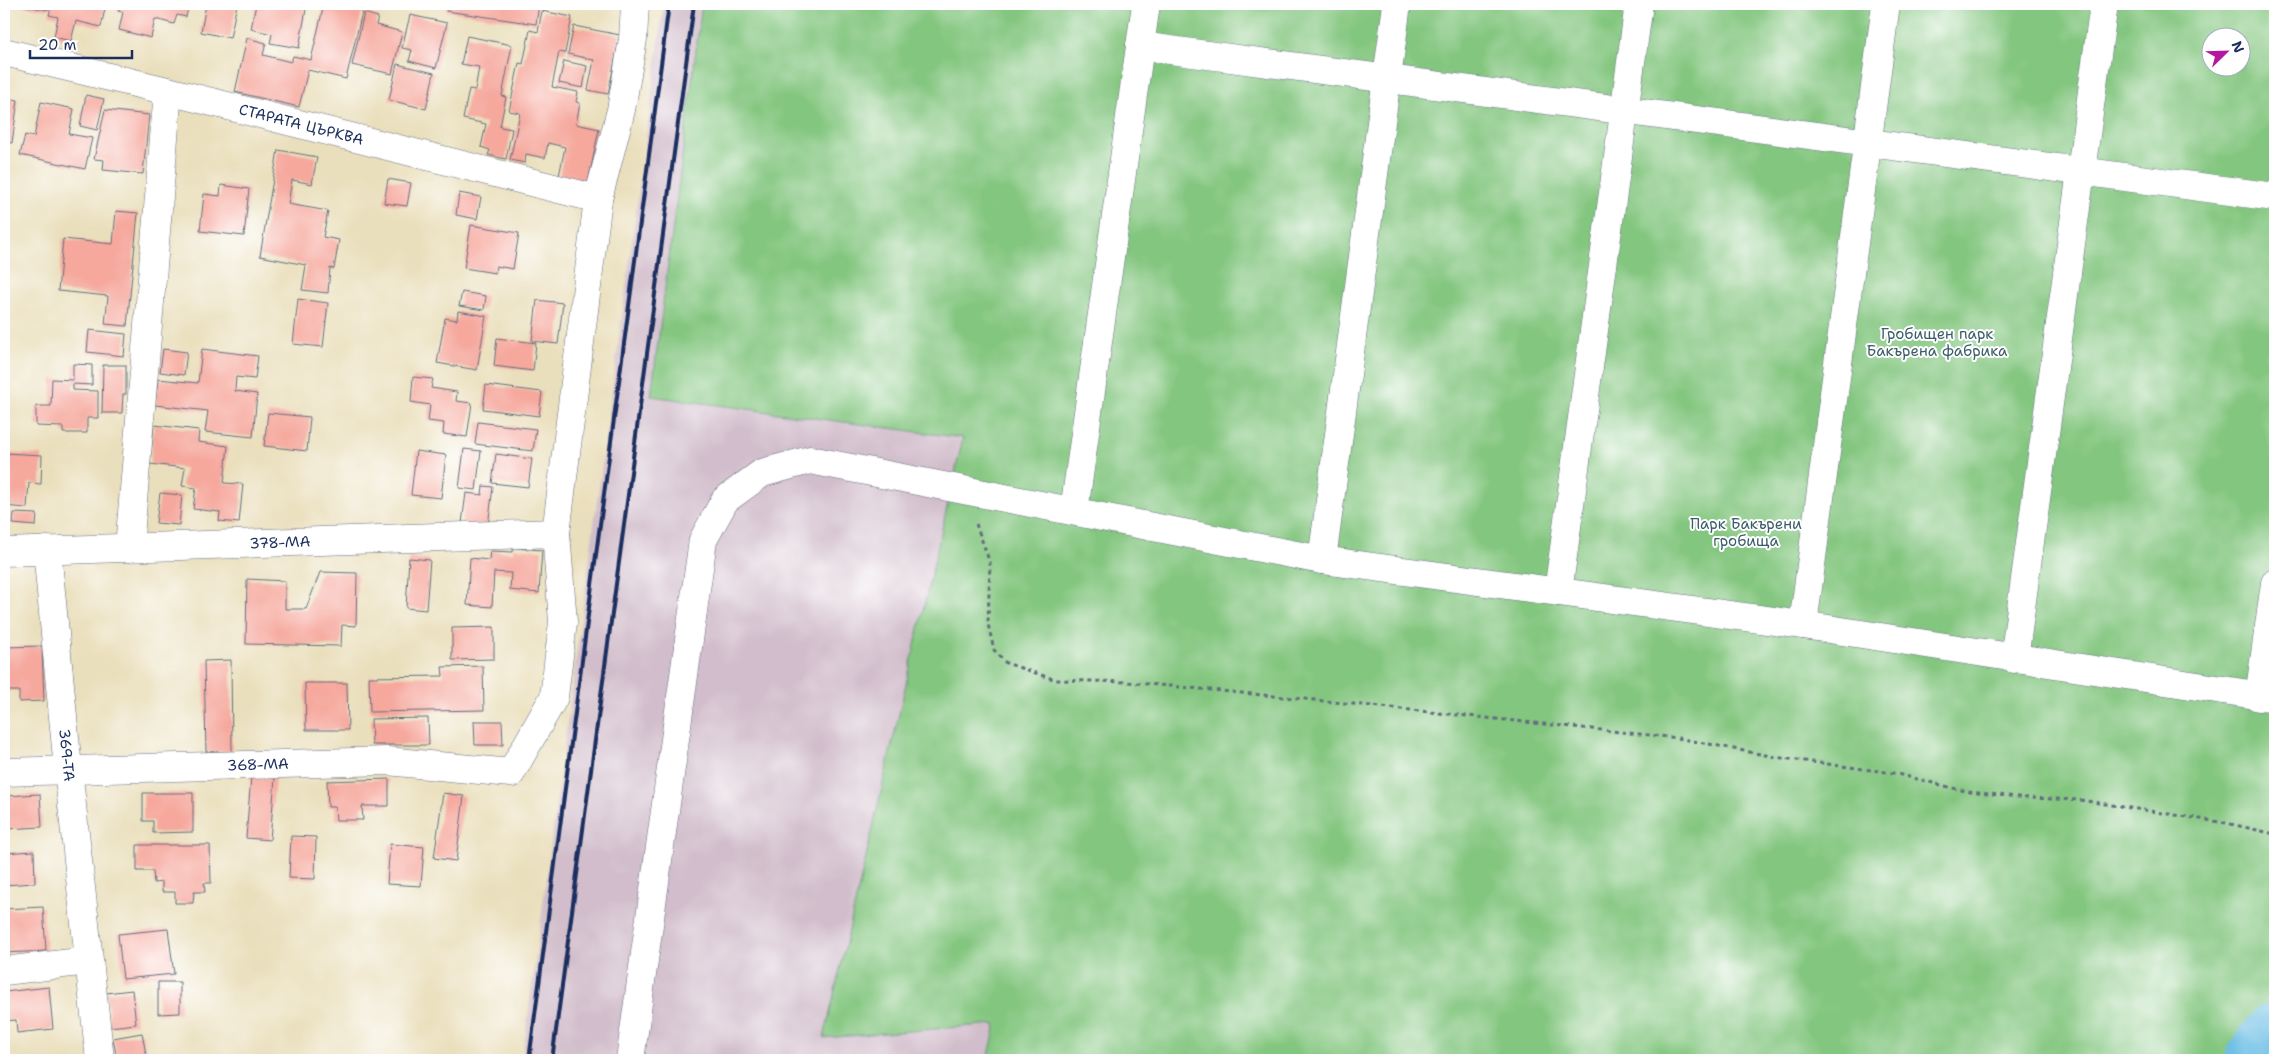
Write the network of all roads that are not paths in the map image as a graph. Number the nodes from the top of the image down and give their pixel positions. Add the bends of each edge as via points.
1 (635, 4) edge
2 (1146, 4) edge
3 (1397, 4) edge
4 (1639, 4) edge
5 (1886, 4) edge
6 (2104, 4) edge
7 (1140, 46) junction
8 (4, 52) edge
9 (1387, 79) junction
10 (168, 91) junction
11 (1624, 111) junction
12 (1867, 143) junction
13 (2081, 172) junction
14 (2275, 198) edge
15 (598, 199) junction
16 (1074, 511) junction
17 (556, 532) junction
18 (128, 548) junction
19 (47, 550) junction
20 (4, 552) edge
21 (1322, 560) junction
22 (2275, 584) edge
23 (1558, 592) junction
24 (1803, 625) junction
25 (2014, 659) junction
26 (2267, 698) edge
27 (68, 769) junction
28 (4, 772) edge
29 (88, 961) junction
30 (4, 971) edge
31 (630, 1059) edge
32 (100, 1060) edge

1 - 15 street via 622,110
2 - 7 street
3 - 9 street
4 - 11 street
5 - 12 street
6 - 13 street
7 - 9 street
7 - 16 street
8 - 10 street, СТАРАТА ЦЪРКВА
9 - 11 street
9 - 21 street
10 - 15 street, СТАРАТА ЦЪРКВА
10 - 18 street
11 - 12 street
11 - 23 street
12 - 13 street
12 - 24 street
13 - 14 street
13 - 25 street
15 - 17 street
16 - 21 street
16 - 31 street via 810,460 762,473 725,500 703,540
17 - 18 street, 378-МА
17 - 27 street, 368-МА via 563,622 554,697 511,773 387,761
18 - 19 street, 378-МА
19 - 20 street, 378-МА
19 - 27 street, 369-ТА
21 - 23 street
22 - 26 street
23 - 24 street
24 - 25 street
25 - 26 street
27 - 28 street, 368-МА
27 - 29 street, 369-ТА
29 - 30 street
29 - 32 street, 369-ТА

